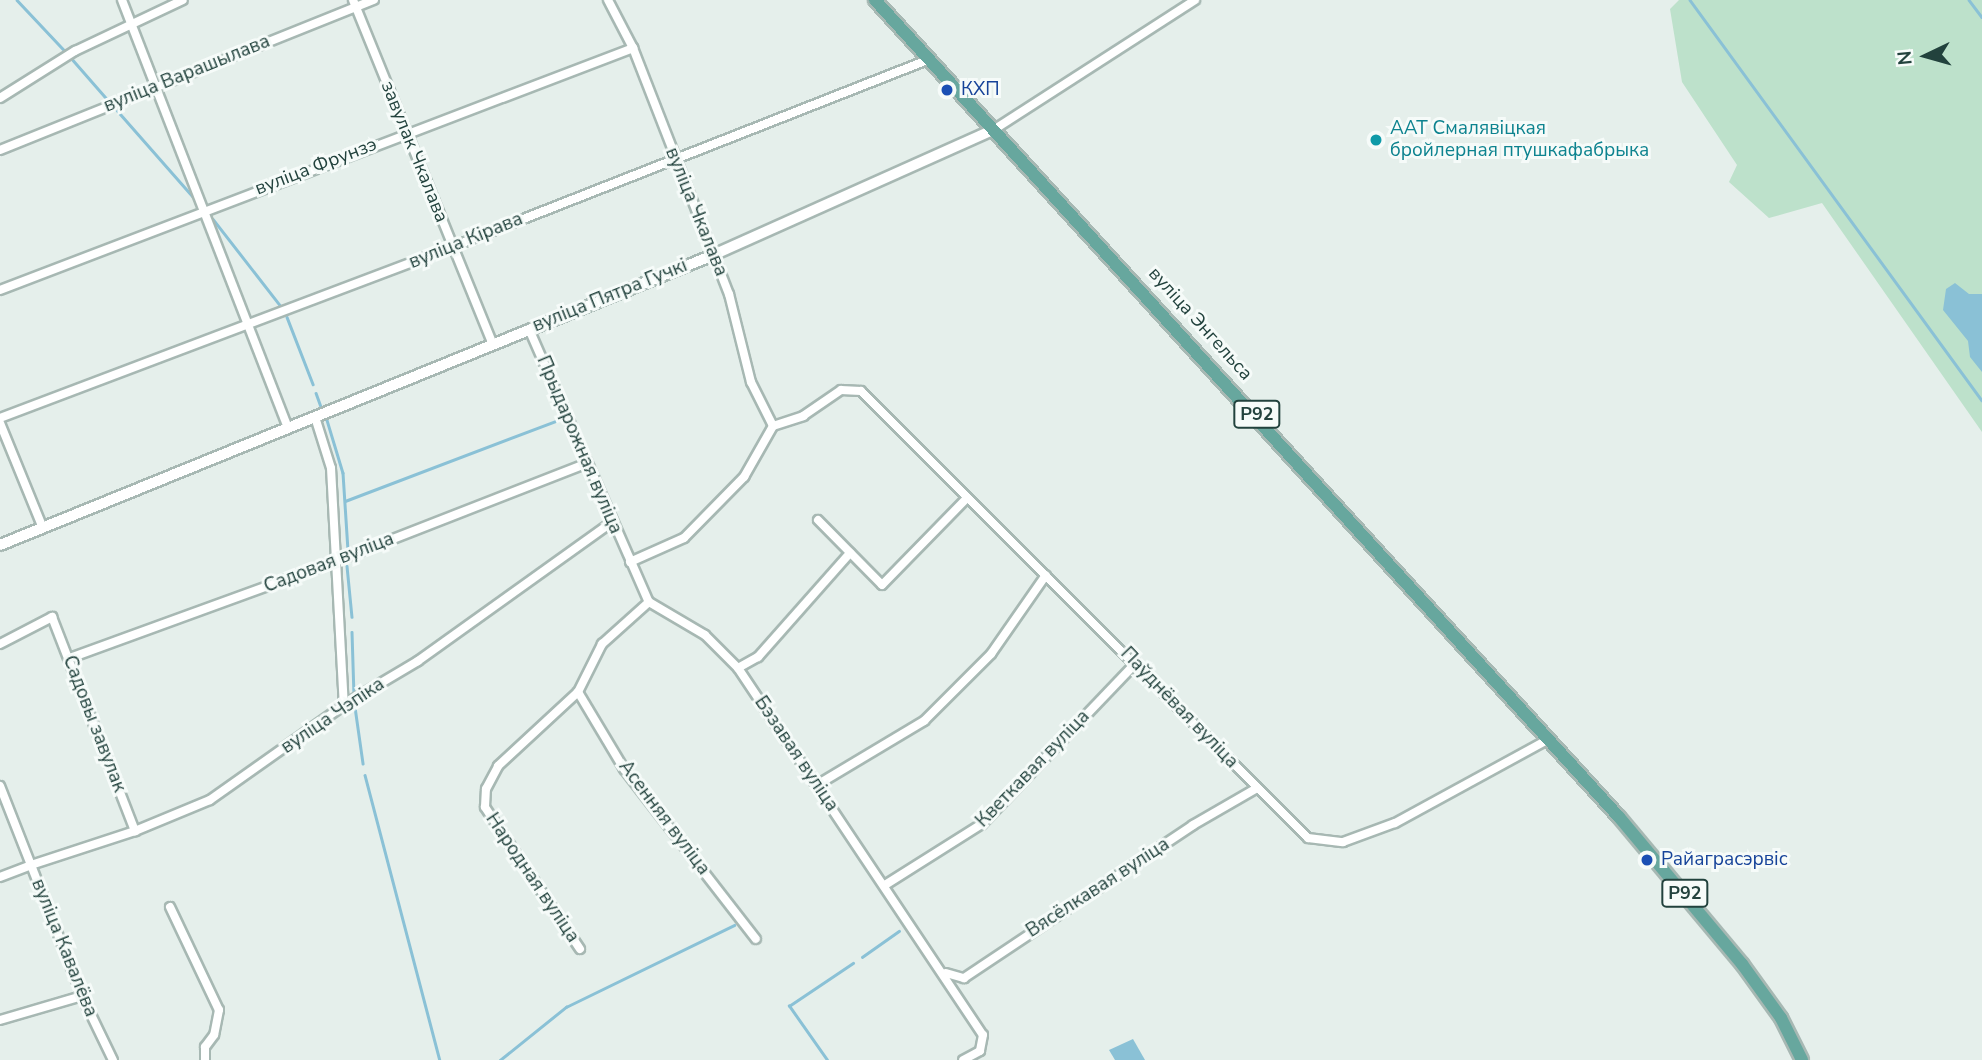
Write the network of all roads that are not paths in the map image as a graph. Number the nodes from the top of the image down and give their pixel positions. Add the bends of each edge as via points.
1 (122, 0) edge
2 (183, 0) edge
3 (374, 0) edge
4 (608, 0) edge
5 (875, 0) edge
6 (1195, 0) edge
7 (354, 4) edge
8 (131, 21) junction
9 (634, 48) junction
10 (930, 59) junction
11 (159, 84) junction
12 (0, 98) edge
13 (995, 129) junction
14 (405, 132) junction
15 (0, 150) edge
16 (673, 157) junction
17 (204, 210) junction
18 (452, 247) junction
19 (711, 256) junction
20 (0, 289) edge
21 (247, 325) junction
22 (529, 329) junction
23 (492, 343) junction
24 (314, 417) junction
25 (0, 418) edge
26 (0, 424) edge
27 (773, 426) junction
28 (288, 428) junction
29 (587, 463) junction
30 (967, 498) junction
31 (818, 520) dead end
32 (612, 522) junction
33 (42, 527) junction
34 (0, 545) edge
35 (850, 553) junction
36 (339, 561) junction
37 (630, 562) junction
38 (1045, 575) junction
39 (649, 602) junction
40 (0, 644) edge
41 (69, 658) junction
42 (1136, 663) junction
43 (738, 668) junction
44 (578, 692) junction
45 (344, 705) junction
46 (1549, 739) junction
47 (817, 785) junction
48 (0, 786) edge
49 (1257, 788) junction
50 (135, 831) junction
51 (30, 865) junction
52 (0, 877) edge
53 (885, 885) junction
54 (170, 907) dead end
55 (756, 939) dead end
56 (580, 949) dead end
57 (941, 969) junction
58 (82, 996) junction
59 (0, 1020) edge
60 (113, 1060) edge
61 (205, 1060) edge
62 (963, 1060) edge
63 (1802, 1060) edge

1 - 8 street
2 - 8 street
3 - 7 street, вуліца Варашылава
4 - 9 street, вуліца Чкалава
5 - 10 main road, вуліца Энгельса / Р92
6 - 13 street, вуліца Пятра Гучкі
7 - 11 street, вуліца Варашылава
7 - 14 street, завулак Чкалава
8 - 11 street
8 - 12 street
9 - 14 street, вуліца Фрунзэ
9 - 16 street, вуліца Чкалава
10 - 13 main road, вуліца Энгельса / Р92
10 - 16 street, вуліца Кірава
11 - 15 street, вуліца Варашылава
11 - 17 street
13 - 19 street, вуліца Пятра Гучкі
13 - 46 main road, вуліца Энгельса / Р92
14 - 17 street, вуліца Фрунзэ
14 - 18 street, завулак Чкалава
16 - 18 street, вуліца Кірава
16 - 19 street, вуліца Чкалава
17 - 20 street, вуліца Фрунзэ
17 - 21 street
18 - 21 street, вуліца Кірава
18 - 23 street, завулак Чкалава
19 - 22 street, вуліца Пятра Гучкі
19 - 27 street, вуліца Чкалава via 729,294 751,382
21 - 25 street, вуліца Кірава
21 - 28 street
22 - 23 street, вуліца Пятра Гучкі
22 - 29 street, Прыдарожная вуліца
23 - 24 street, вуліца Пятра Гучкі
24 - 28 street, вуліца Пятра Гучкі
24 - 36 street via 331,468
26 - 33 street
27 - 30 street, Паўднёвая вуліца via 803,416 841,390 861,391
27 - 37 street via 744,477 684,538
28 - 33 street, вуліца Пятра Гучкі
29 - 32 street, Прыдарожная вуліца
29 - 36 street, Садовая вуліца
30 - 35 street via 882,585
30 - 38 street, Паўднёвая вуліца
31 - 35 street
32 - 37 street, Прыдарожная вуліца
32 - 45 street, вуліца Чэпіка via 418,661
33 - 34 street, вуліца Пятра Гучкі
35 - 43 street via 758,657
36 - 41 street, Садовая вуліца
36 - 45 street
37 - 39 street
38 - 42 street, Паўднёвая вуліца
38 - 47 street via 991,654 924,721
39 - 43 street, Бэзавая вуліца via 705,635
39 - 44 street via 602,644
40 - 41 street, Садовы завулак via 52,617
41 - 50 street, Садовы завулак
42 - 49 street, Паўднёвая вуліца
42 - 53 street, Кветкавая вуліца via 982,824
43 - 47 street, Бэзавая вуліца
44 - 55 street, Асенняя вуліца via 624,769
44 - 56 street, Народная вуліца via 498,766 486,789 485,807
45 - 50 street, вуліца Чэпіка via 216,796
46 - 49 street, Паўднёвая вуліца via 1395,823 1343,842 1308,838
46 - 63 main road, Р92 via 1734,954 1781,1018
47 - 53 street, Бэзавая вуліца
48 - 51 street
49 - 57 street, Вясёлкавая вуліца via 1171,839 964,978 953,979
50 - 51 street, вуліца Чэпіка
51 - 52 street, вуліца Кавалёва
51 - 58 street, вуліца Кавалёва
53 - 57 street, Бэзавая вуліца
54 - 61 street via 219,1010 215,1035 205,1047
57 - 62 street, Бэзавая вуліца via 983,1035 980,1051
58 - 59 street
58 - 60 street, вуліца Кавалёва

